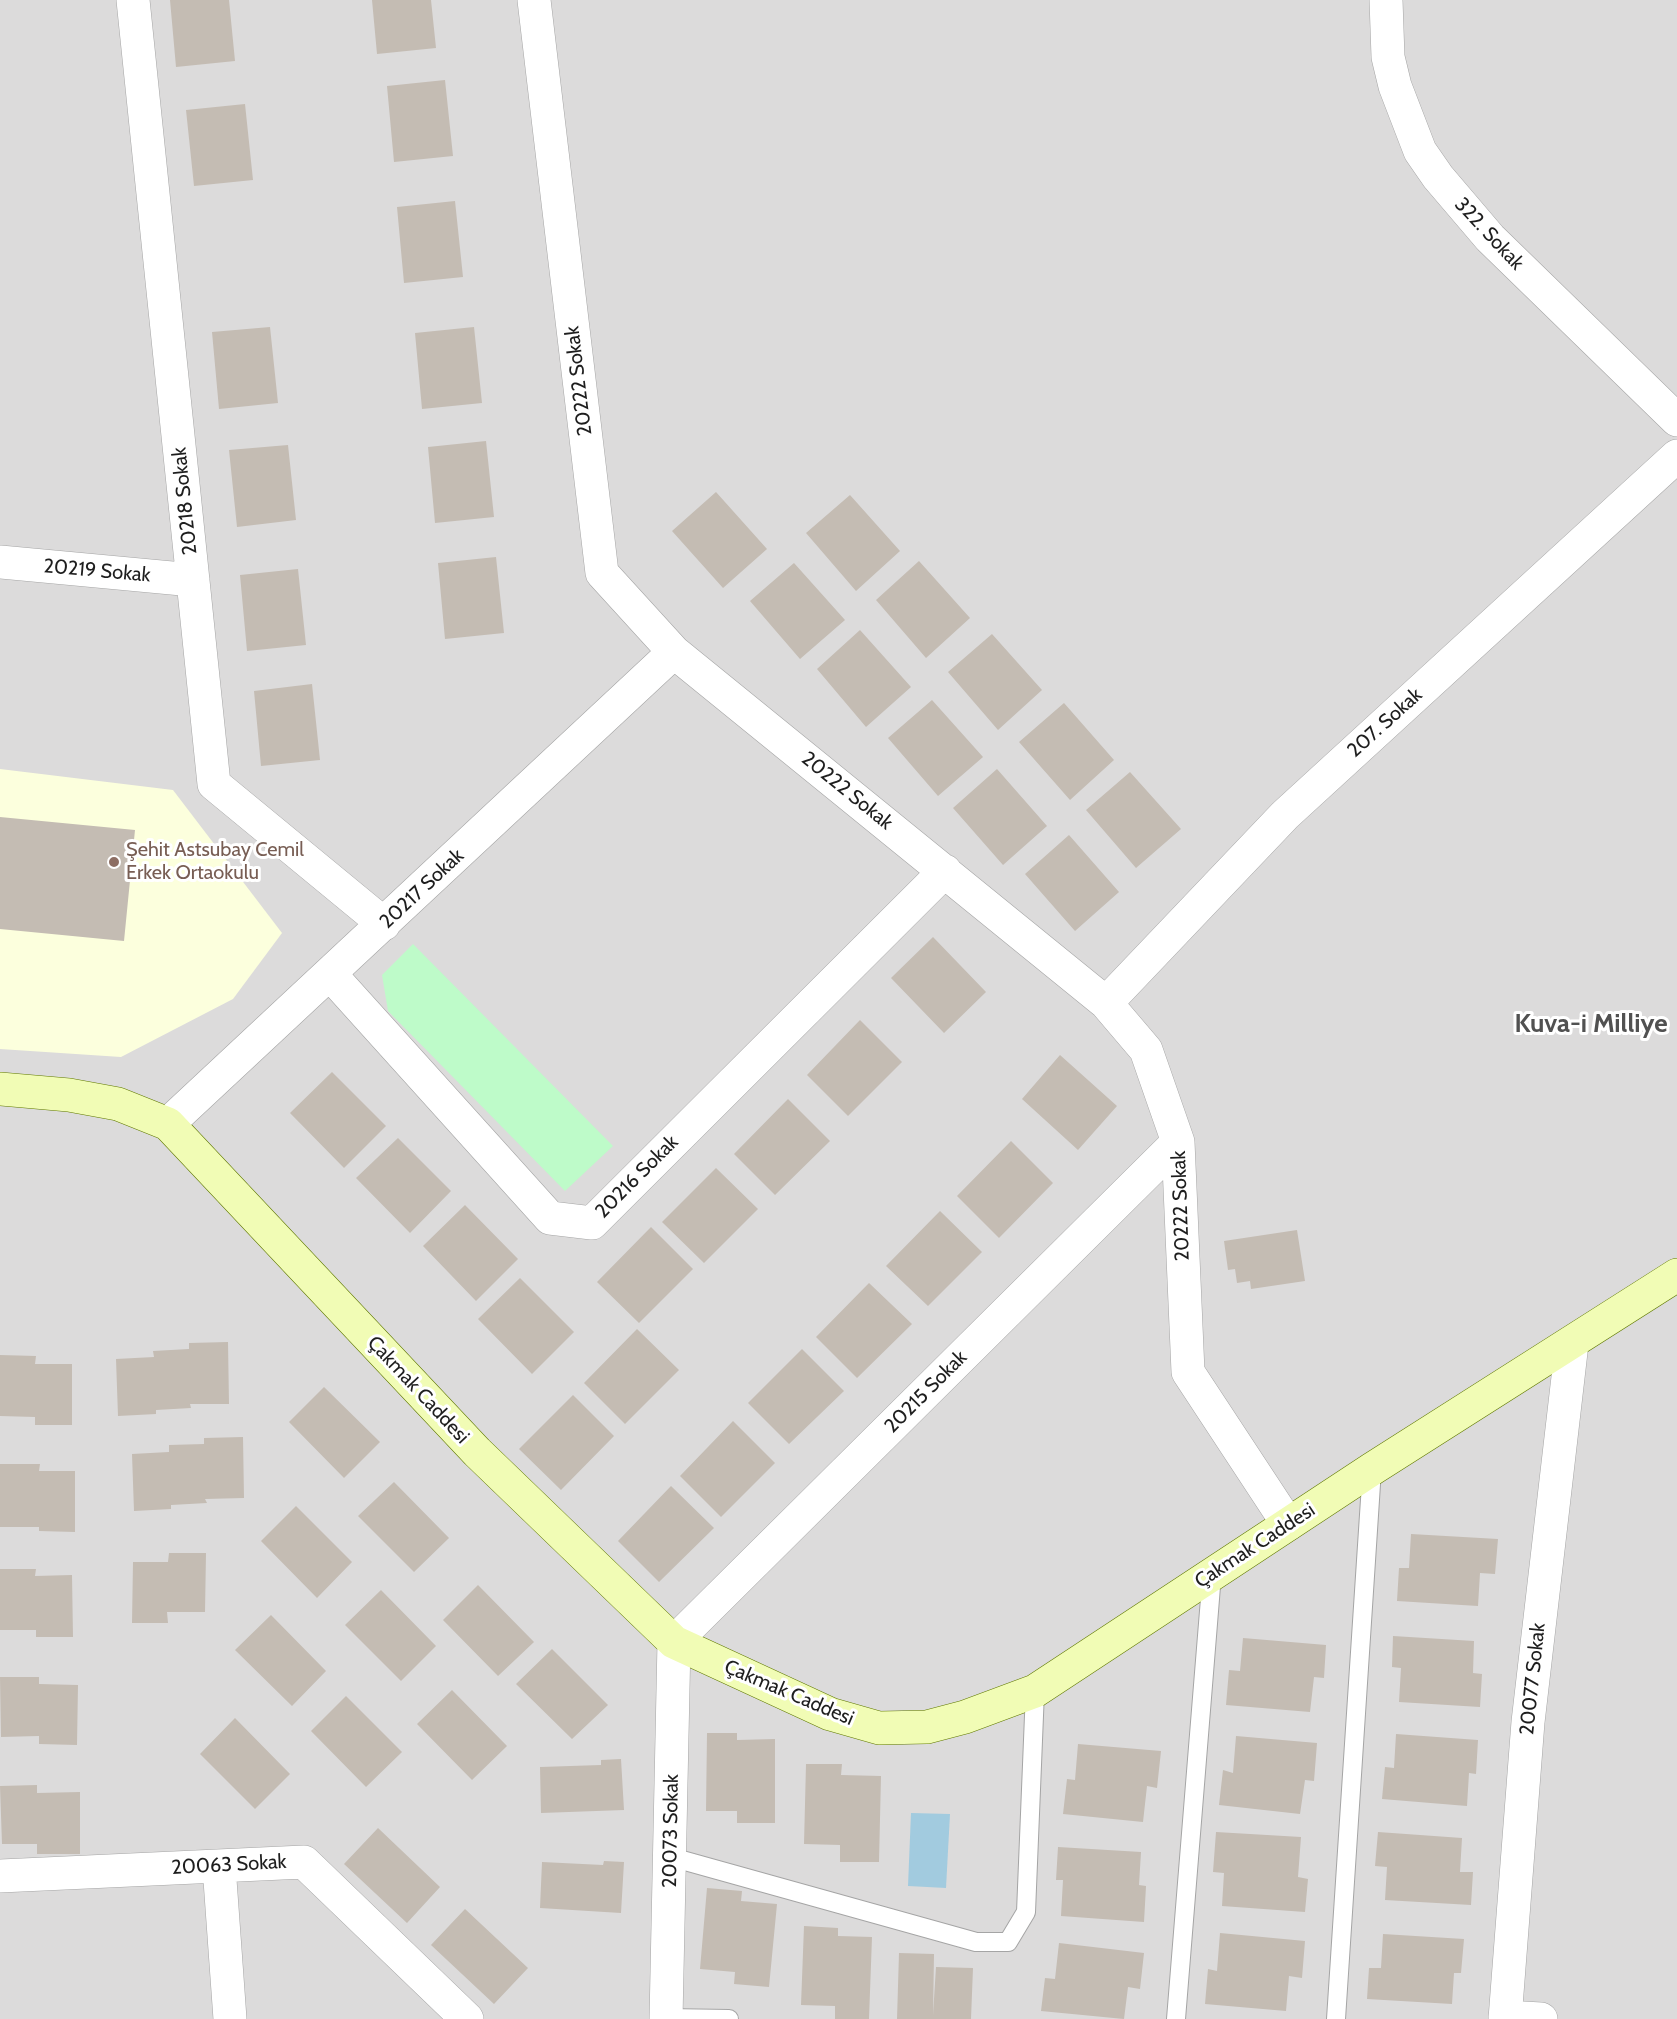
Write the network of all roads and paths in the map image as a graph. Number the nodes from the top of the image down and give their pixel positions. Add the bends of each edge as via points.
1 (132, 0) edge
2 (534, 0) edge
3 (1386, 0) edge
4 (1677, 420) edge
5 (1677, 456) edge
6 (0, 562) edge
7 (193, 580) junction
8 (674, 652) junction
9 (945, 870) junction
10 (384, 924) junction
11 (330, 974) junction
12 (1106, 1003) junction
13 (0, 1089) edge
14 (168, 1124) junction
15 (1178, 1142) junction
16 (1677, 1275) edge
17 (1572, 1343) junction
18 (1372, 1469) junction
19 (1288, 1524) junction
20 (1212, 1574) junction
21 (674, 1642) junction
22 (1035, 1691) junction
23 (671, 1857) junction
24 (219, 1866) junction
25 (0, 1876) edge
26 (1505, 2018) edge
27 (230, 2019) edge
28 (467, 2019) edge
29 (666, 2019) edge
30 (729, 2019) edge
31 (1176, 2019) edge
32 (1336, 2019) edge
33 (1541, 2019) edge

1 - 7 street, 20218 Sokak
2 - 8 street, 20222 Sokak via 602,573
3 - 4 street, 322. Sokak via 1388,57 1395,86 1420,151 1438,177 1490,238
5 - 12 street, 207. Sokak via 1285,814
6 - 7 street, 20219 Sokak
7 - 10 street, 20218 Sokak via 214,784
8 - 9 street, 20222 Sokak
8 - 10 street, 20217 Sokak
9 - 11 street, 20216 Sokak via 592,1223 550,1218
9 - 12 street, 20222 Sokak
10 - 11 street, 20217 Sokak
11 - 14 street, 20217 Sokak
12 - 15 street, 20222 Sokak via 1146,1050
13 - 14 main road, Çakmak Caddesi via 118,1104
14 - 21 main road, Çakmak Caddesi via 477,1452
15 - 19 street, 20222 Sokak via 1188,1372
15 - 21 street, 20215 Sokak
16 - 17 main road, Çakmak Caddesi
17 - 18 main road, Çakmak Caddesi
17 - 26 street, 20077 Sokak via 1528,1722
18 - 19 main road, Çakmak Caddesi
18 - 32 lane
19 - 20 main road, Çakmak Caddesi
20 - 22 main road, Çakmak Caddesi
20 - 31 lane
21 - 22 main road, Çakmak Caddesi via 830,1714 879,1728 927,1727 964,1718
21 - 23 street, 20073 Sokak
22 - 23 lane via 1026,1912 1008,1942 976,1942
23 - 29 street, 20073 Sokak
24 - 25 street, 20063 Sokak
24 - 27 street
24 - 28 street, 20063 Sokak via 304,1862
26 - 33 street, 20077 Sokak
29 - 30 lane

